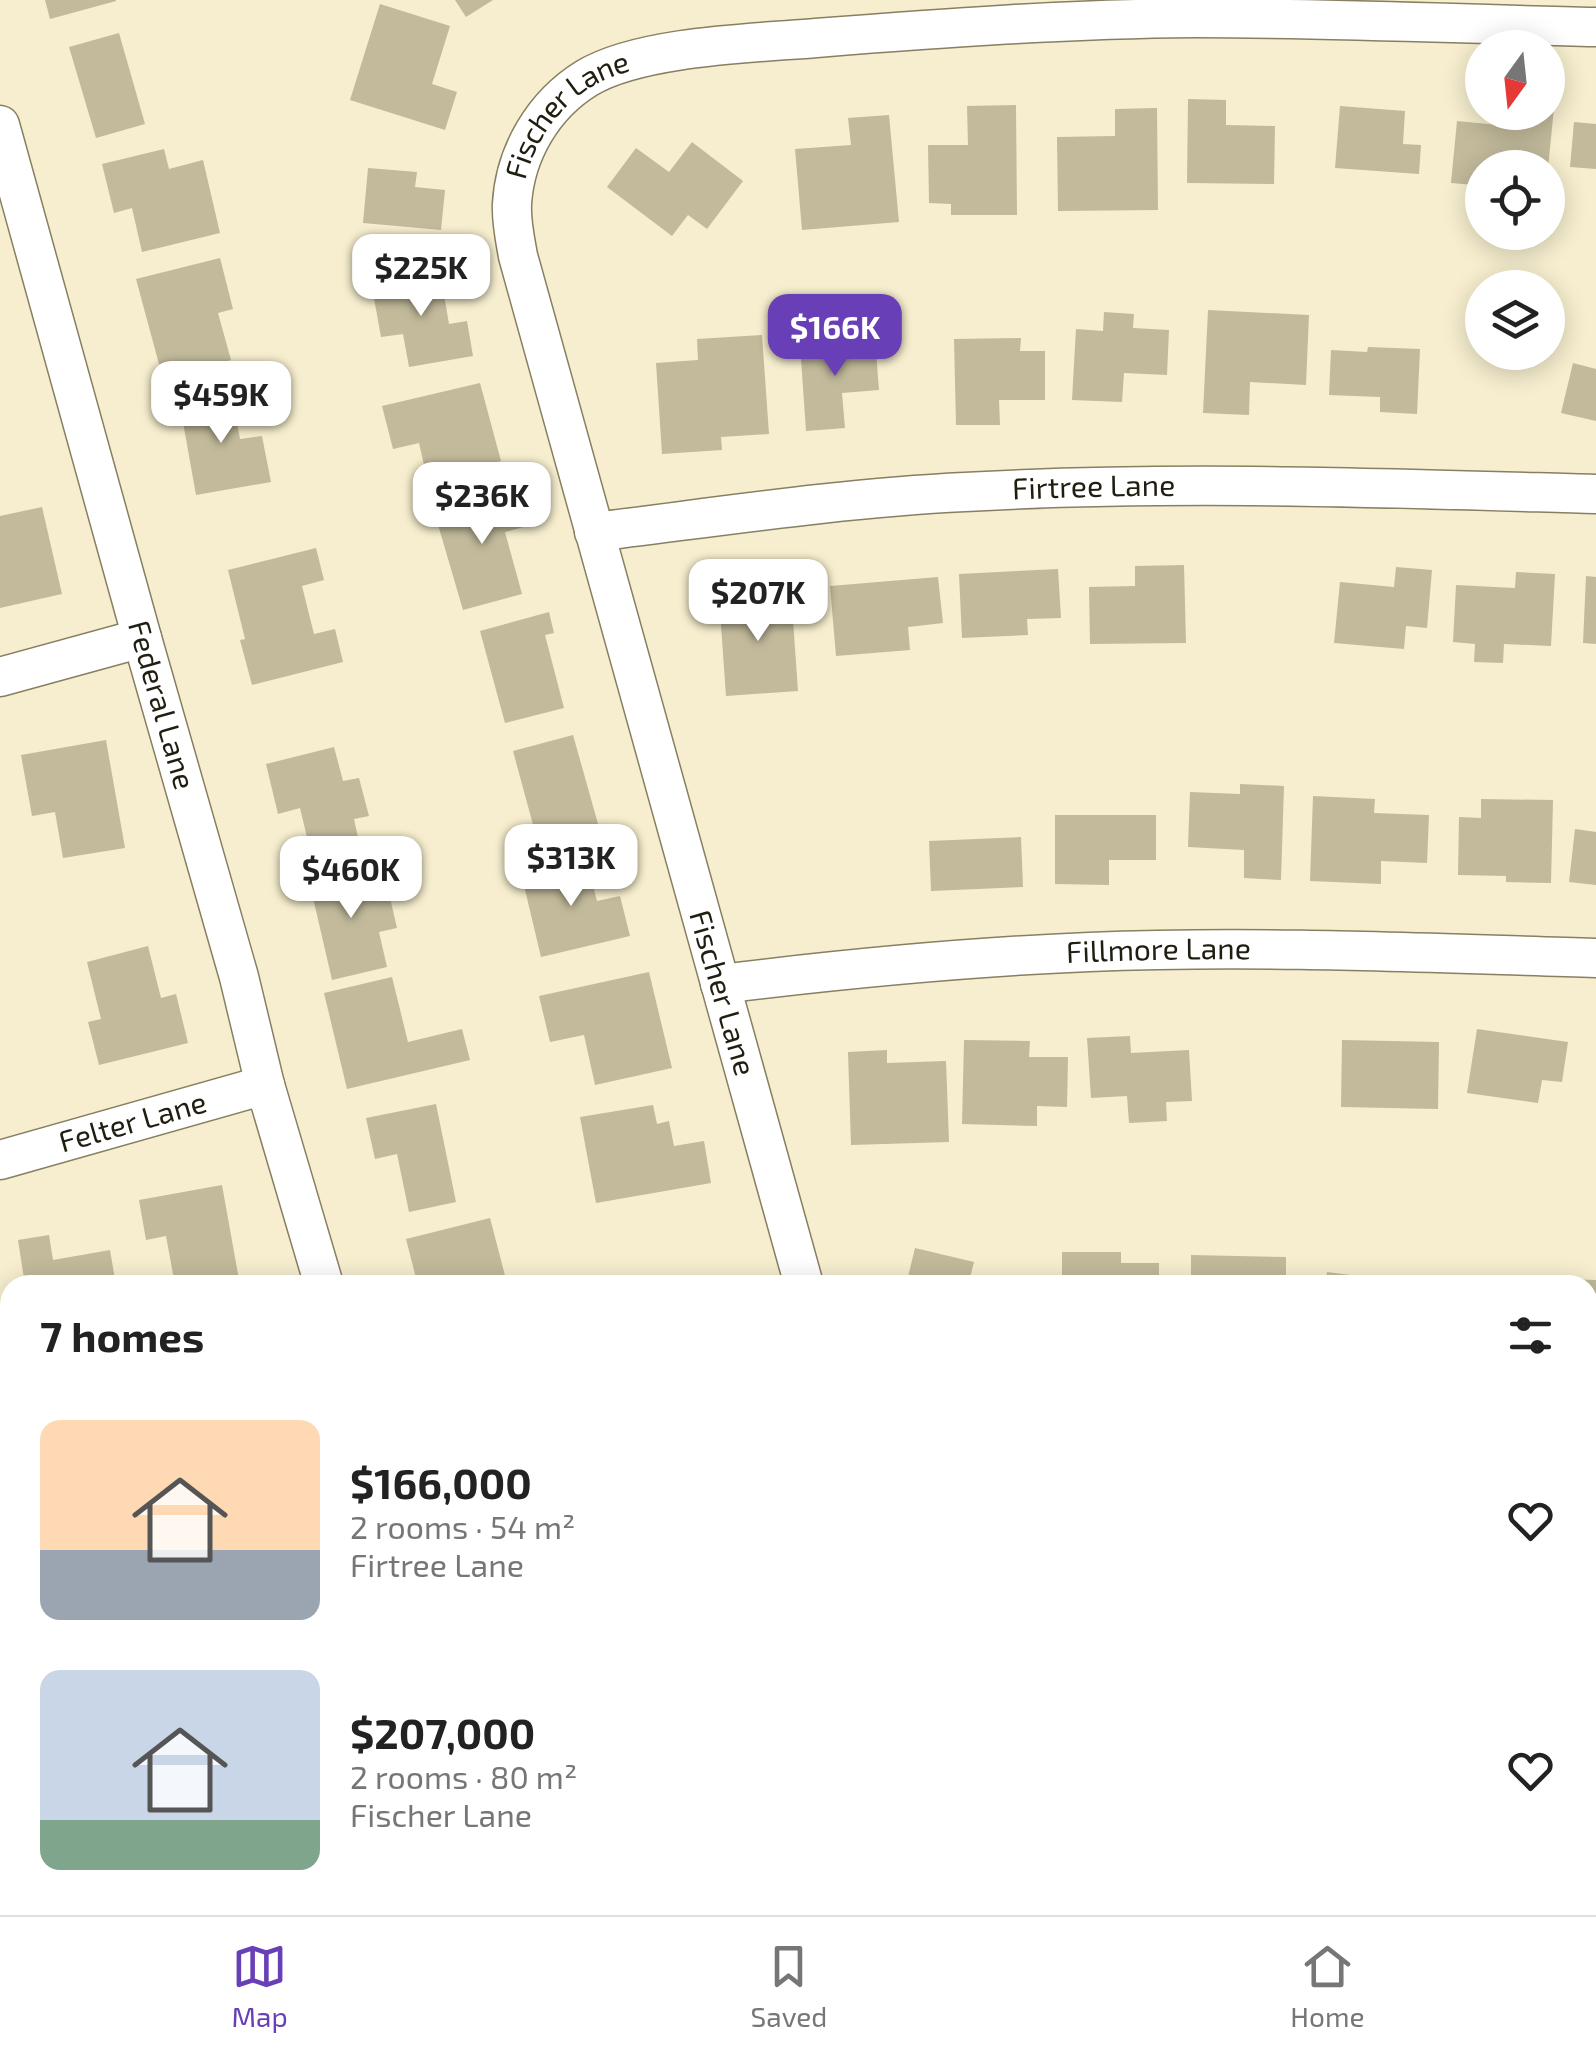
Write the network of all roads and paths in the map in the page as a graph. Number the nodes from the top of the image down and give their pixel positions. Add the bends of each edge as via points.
1 (1596, 28) edge
2 (0, 125) edge
3 (9, 190) edge
4 (1596, 494) edge
5 (594, 532) junction
6 (142, 638) junction
7 (0, 677) edge
8 (1596, 958) edge
9 (720, 984) junction
10 (265, 1085) junction
11 (0, 1160) edge
12 (321, 1275) edge
13 (801, 1275) edge

1 - 5 street, Fischer Lane via 1256,19 1055,22 730,46 597,73 552,108 530,138 512,204 518,256
2 - 3 street, Federal Lane
3 - 6 street, Federal Lane
4 - 5 street, Firtree Lane via 1202,484 965,492
5 - 9 street, Fischer Lane
6 - 7 street
6 - 10 street, Federal Lane
8 - 9 street, Fillmore Lane via 1091,952 930,960
9 - 13 street, Fischer Lane
10 - 11 street, Felter Lane
10 - 12 street, Federal Lane

